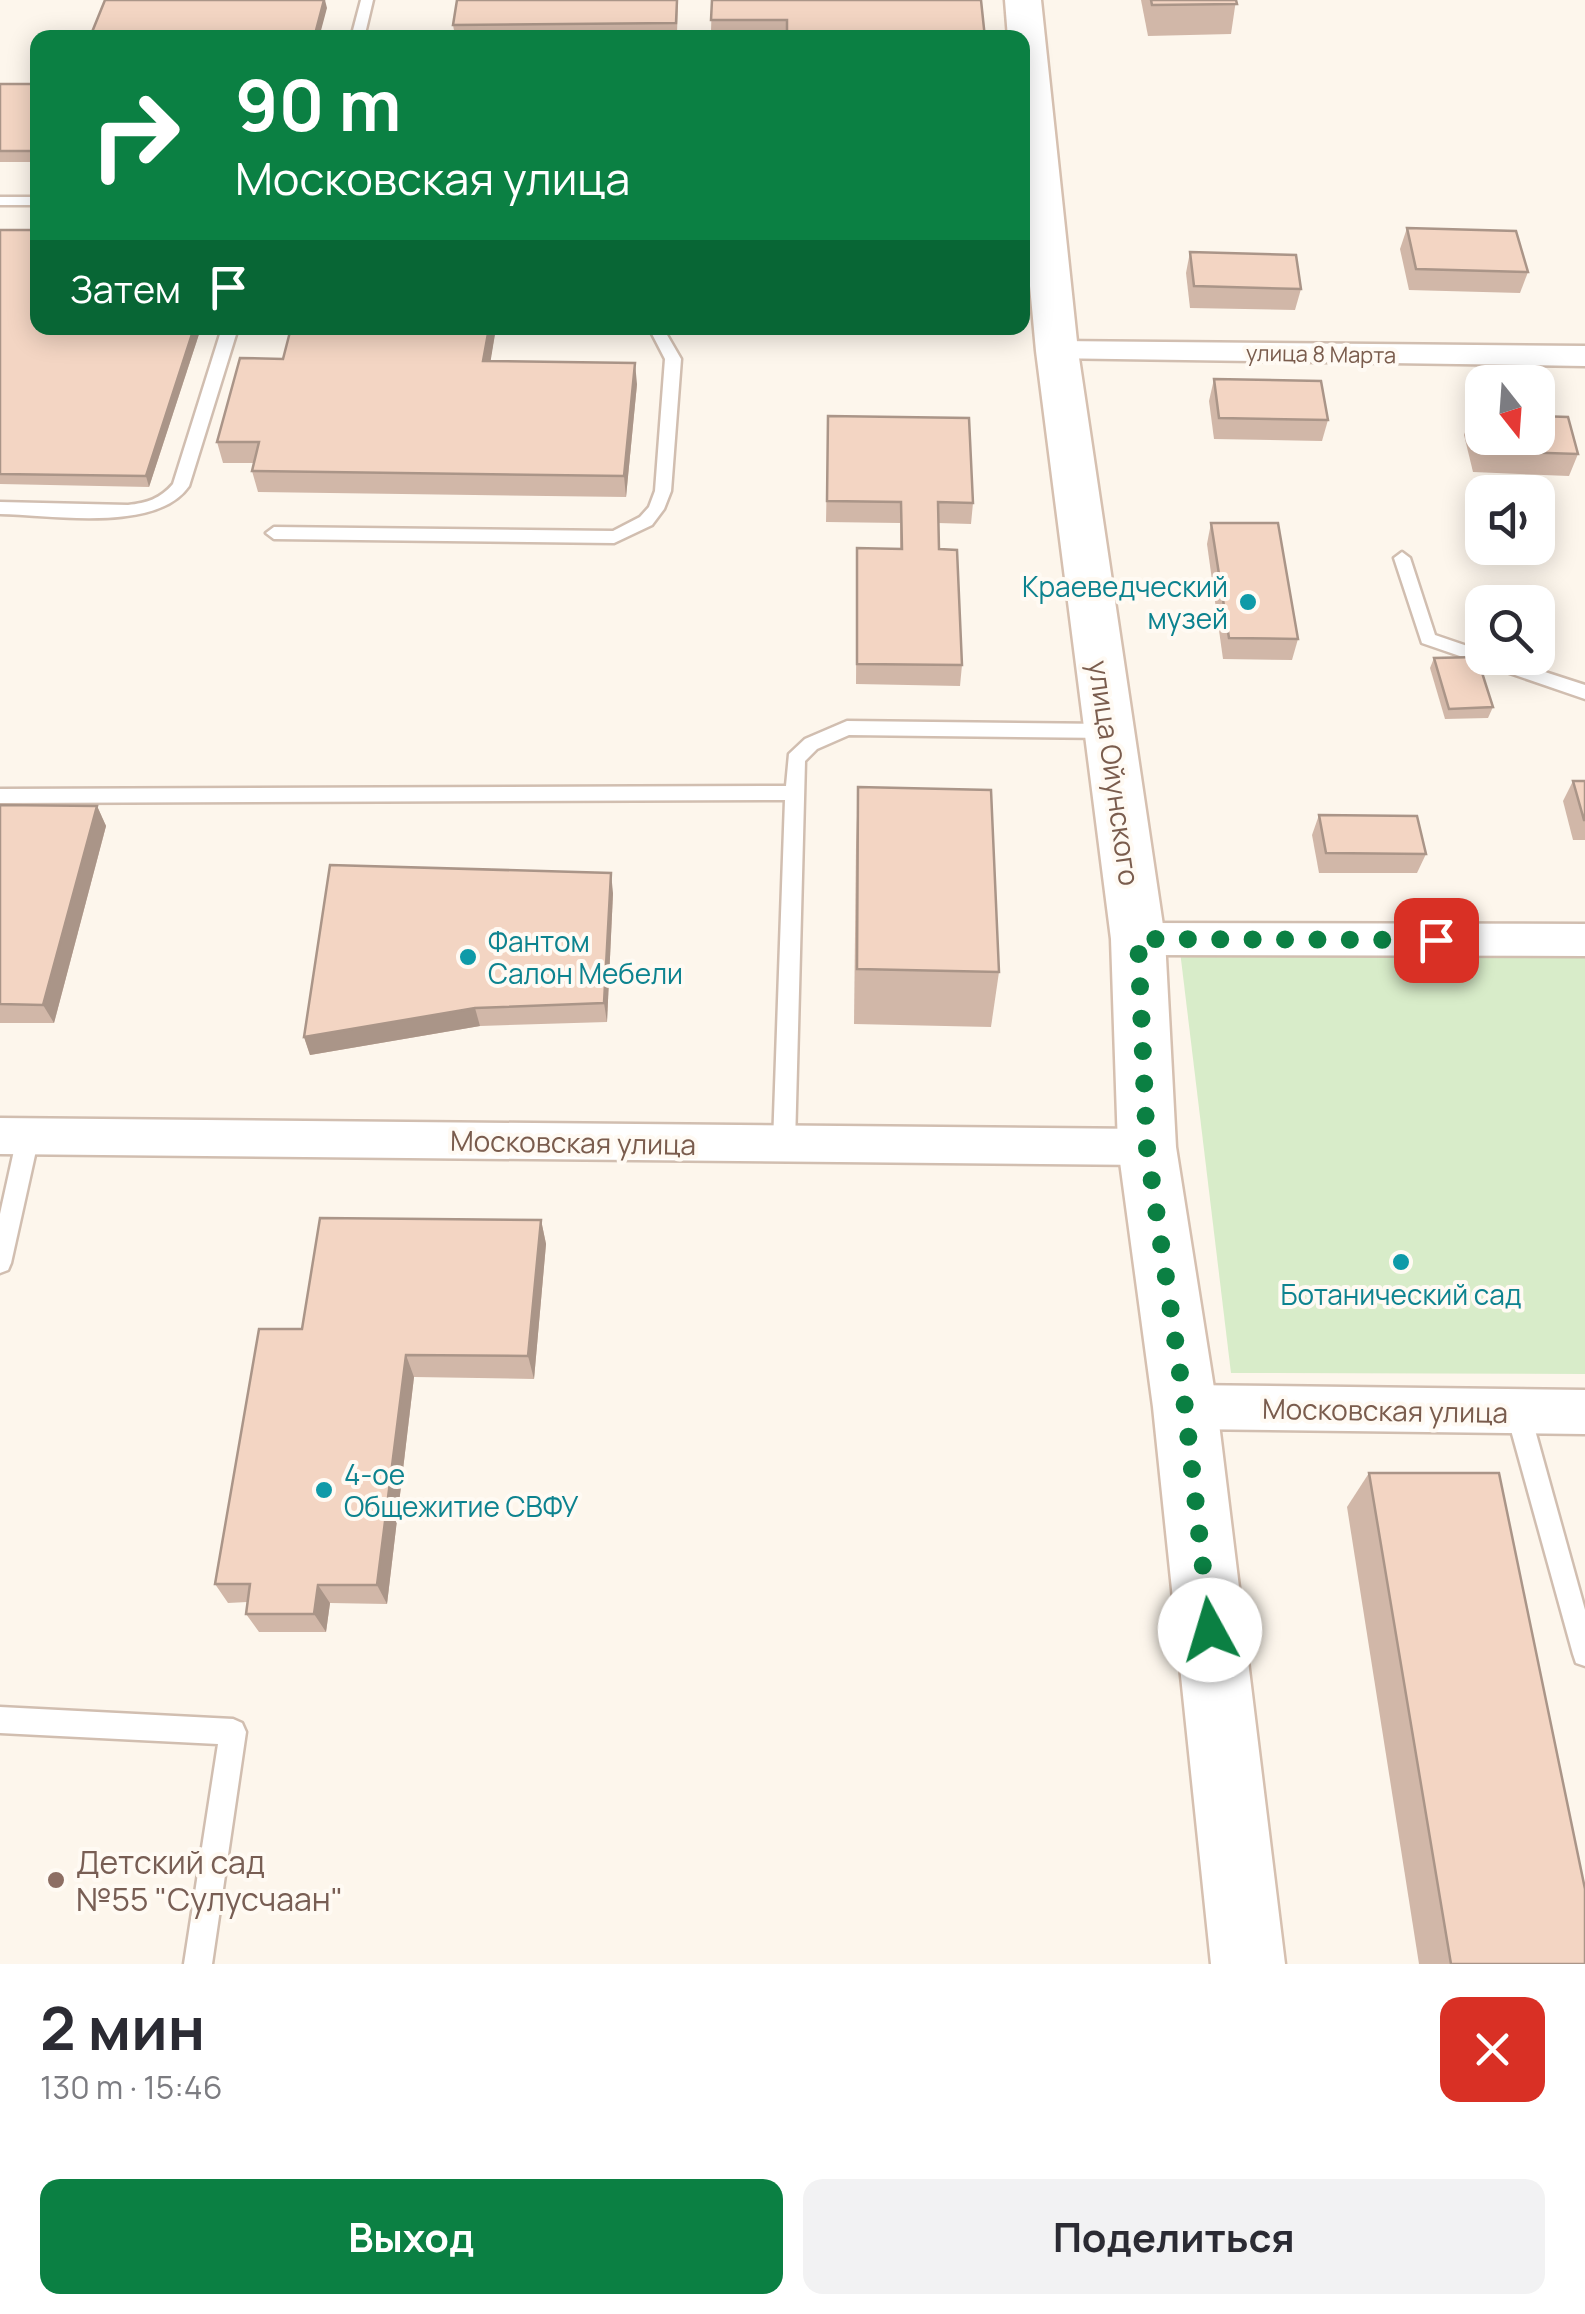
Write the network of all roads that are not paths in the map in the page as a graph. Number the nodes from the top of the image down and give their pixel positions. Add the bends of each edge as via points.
1 (367, 0) edge
2 (1023, 0) edge
3 (359, 30) edge
4 (1026, 30) edge
5 (1030, 72) edge
6 (0, 201) edge
7 (30, 202) edge
8 (228, 335) edge
9 (660, 335) edge
10 (1057, 351) junction
11 (1585, 356) edge
12 (0, 508) edge
13 (274, 533) dead end
14 (1402, 558) dead end
15 (1465, 651) edge
16 (1535, 675) edge
17 (1585, 692) edge
18 (1110, 731) junction
19 (795, 793) junction
20 (0, 796) edge
21 (1138, 939) junction
22 (1585, 940) edge
23 (14, 1136) edge
24 (784, 1144) junction
25 (1147, 1148) junction
26 (0, 1263) edge
27 (1185, 1407) junction
28 (1518, 1412) junction
29 (1585, 1412) edge
30 (1585, 1654) edge
31 (0, 1720) edge
32 (198, 1964) edge
33 (1248, 1964) edge

1 - 3 lane
2 - 4 main road, улица Ойунского
5 - 10 main road, улица Ойунского
6 - 7 lane
8 - 12 lane via 182,486 172,498 147,510
9 - 13 lane via 673,360 663,490 658,508 633,530 614,537
10 - 11 street, улица 8 Марта
10 - 18 main road, улица Ойунского
14 - 15 lane via 1428,638
16 - 17 lane
18 - 19 lane via 847,728 796,758
18 - 21 main road, улица Ойунского
19 - 20 lane
19 - 24 lane
21 - 22 street
21 - 25 main road, улица Ойунского
23 - 24 street, Московская улица
23 - 26 lane
24 - 25 street, Московская улица
25 - 27 main road, улица Ойунского
27 - 28 street, Московская улица
27 - 33 main road, улица Ойунского
28 - 29 street, Московская улица
28 - 30 lane
31 - 32 lane via 232,1732

